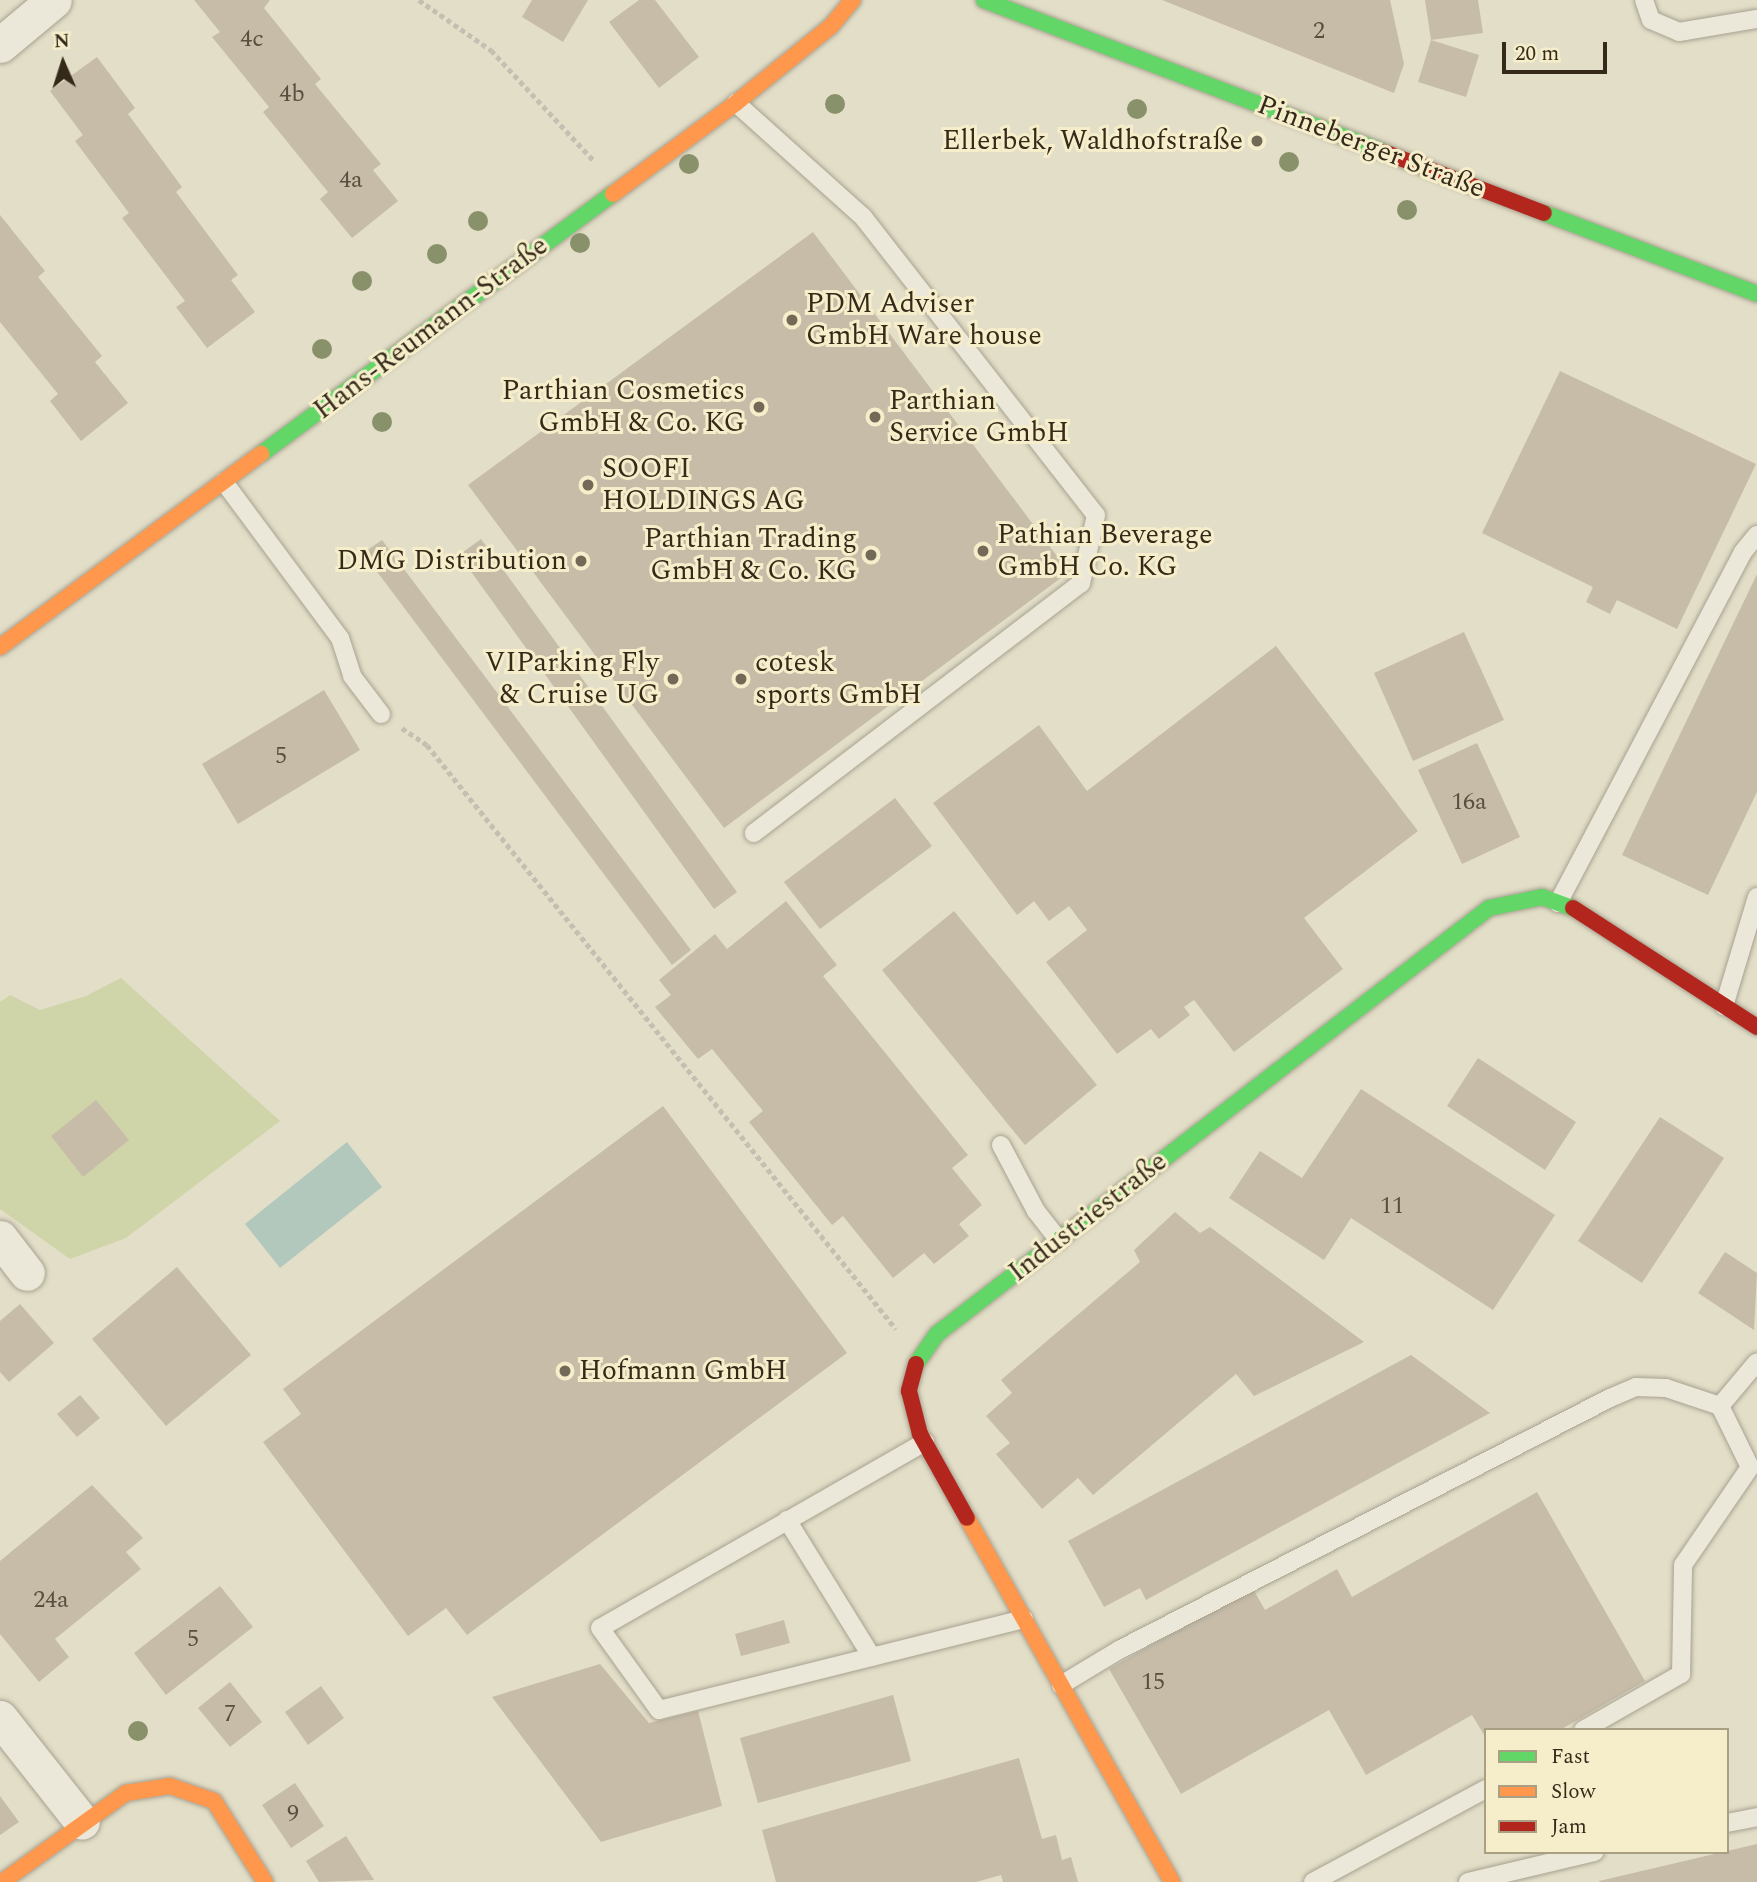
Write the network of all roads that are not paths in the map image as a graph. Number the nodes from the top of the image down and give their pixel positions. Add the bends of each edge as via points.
1 (54, 0) edge
2 (853, 0) edge
3 (984, 0) edge
4 (1644, 0) edge
5 (1757, 19) edge
6 (0, 45) edge
7 (736, 103) junction
8 (1757, 294) edge
9 (224, 482) junction
10 (1757, 535) edge
11 (0, 647) edge
12 (381, 714) road end
13 (754, 833) dead end
14 (1757, 897) edge
15 (1558, 903) junction
16 (1724, 1006) junction
17 (1757, 1027) edge
18 (1001, 1145) dead end
19 (0, 1238) edge
20 (1059, 1240) junction
21 (27, 1273) dead end
22 (1757, 1362) edge
23 (1720, 1406) junction
24 (925, 1442) junction
25 (788, 1520) junction
26 (1024, 1619) junction
27 (872, 1657) junction
28 (1061, 1685) junction
29 (0, 1718) edge
30 (1586, 1728) edge
31 (1484, 1790) edge
32 (1757, 1817) edge
33 (82, 1822) junction
34 (1729, 1823) edge
35 (1587, 1854) edge
36 (2, 1882) edge
37 (265, 1882) edge
38 (1172, 1882) edge
39 (1313, 1882) edge
40 (1468, 1882) edge

1 - 6 street
2 - 7 street, Hans-Reumann-Straße via 831,26
3 - 8 street, Pinneberger Straße
4 - 5 lane via 1651,20 1679,32
7 - 9 street, Hans-Reumann-Straße
7 - 13 lane via 863,217 1096,515 1081,583
9 - 11 street, Hans-Reumann-Straße
9 - 12 lane via 340,638 352,676
10 - 15 lane via 1730,576
14 - 16 lane
15 - 16 street, Industriestraße via 1588,914
15 - 20 street, Industriestraße via 1542,897 1489,908
16 - 17 street, Industriestraße
18 - 20 lane via 1036,1211
19 - 21 street
20 - 24 street, Industriestraße via 937,1334 918,1358 909,1391
22 - 23 lane
23 - 28 lane via 1666,1388 1636,1387 1619,1394 1180,1618
23 - 30 lane via 1750,1467 1683,1565 1681,1674
24 - 25 lane
24 - 26 street, Industriestraße
25 - 27 lane
25 - 27 lane via 600,1628 659,1710
26 - 27 lane
26 - 28 street, Industriestraße
28 - 38 street, Industriestraße
29 - 33 street
31 - 39 lane
32 - 34 lane
33 - 36 street
33 - 37 street via 126,1793 170,1786 214,1801
35 - 40 lane

